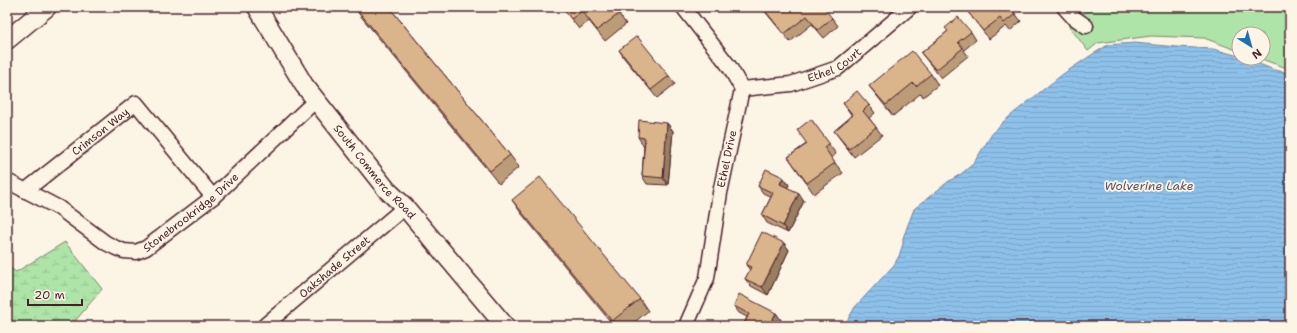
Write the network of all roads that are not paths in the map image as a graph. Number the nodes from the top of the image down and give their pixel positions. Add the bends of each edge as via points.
1 (46, 7) edge
2 (257, 7) edge
3 (683, 7) edge
4 (910, 7) edge
5 (1064, 7) edge
6 (1086, 26) dead end
7 (7, 40) edge
8 (742, 89) junction
9 (316, 100) junction
10 (7, 182) edge
11 (25, 191) junction
12 (214, 197) junction
13 (405, 207) junction
14 (264, 326) edge
15 (505, 326) edge
16 (686, 326) edge

1 - 7 street
2 - 9 street, South Commerce Road via 304,85
3 - 8 street via 729,66
4 - 8 street, Ethel Court via 838,68 791,84
5 - 6 street
8 - 16 street, Ethel Drive via 720,193 707,278
9 - 12 street, Stonebrookridge Drive
9 - 13 street, South Commerce Road via 387,190
10 - 11 street, Stonebrookridge Drive
11 - 12 street, Stonebrookridge Drive via 59,208 106,243 136,252 146,248
11 - 12 street, Crimson Way via 136,103
13 - 14 street, Oakshade Street
13 - 15 street, South Commerce Road

